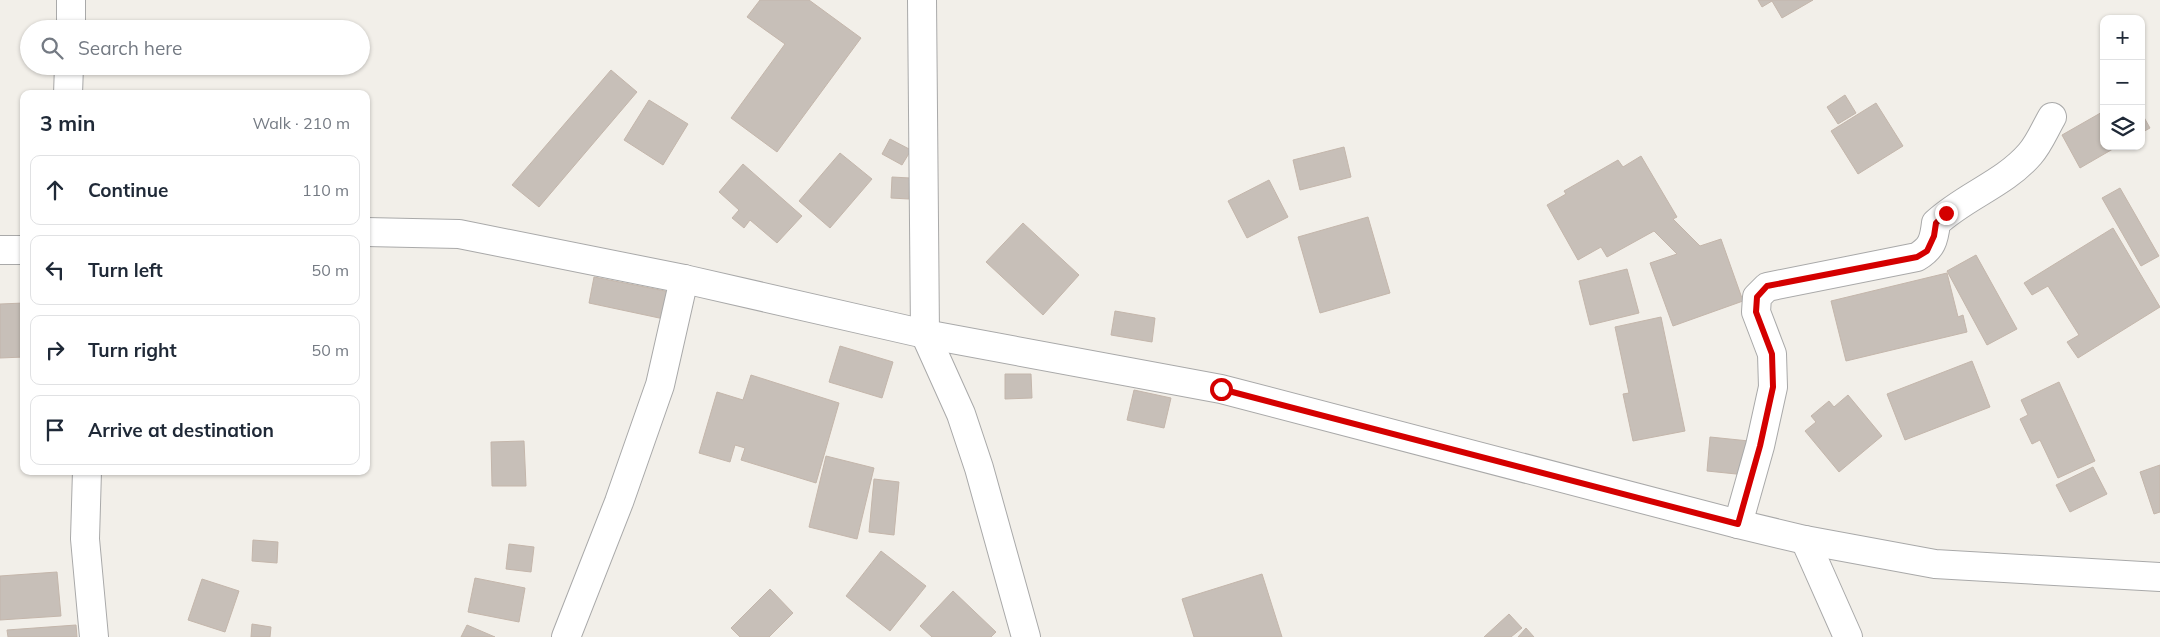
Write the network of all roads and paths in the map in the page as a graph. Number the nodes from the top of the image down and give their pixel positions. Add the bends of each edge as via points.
1 (71, 0) edge
2 (922, 0) edge
3 (71, 20) edge
4 (69, 75) edge
5 (68, 90) edge
6 (2052, 117) dead end
7 (370, 232) edge
8 (0, 250) edge
9 (20, 250) edge
10 (684, 279) junction
11 (924, 334) junction
12 (87, 475) edge
13 (1738, 524) junction
14 (1805, 540) junction
15 (2160, 577) edge
16 (94, 637) edge
17 (566, 637) edge
18 (1026, 637) edge
19 (1848, 637) edge

1 - 3 street
2 - 11 street
4 - 5 street
6 - 13 street via 2032,153 2011,173 1946,213 1936,223 1927,251 1917,257 1767,286 1757,297 1756,312 1772,354 1773,387
7 - 10 street via 459,234
8 - 9 street
10 - 11 street
10 - 17 street via 660,385
11 - 13 street via 1221,389
11 - 18 street via 961,414
12 - 16 street via 85,538
13 - 14 street
14 - 15 street via 1935,564
14 - 19 street

